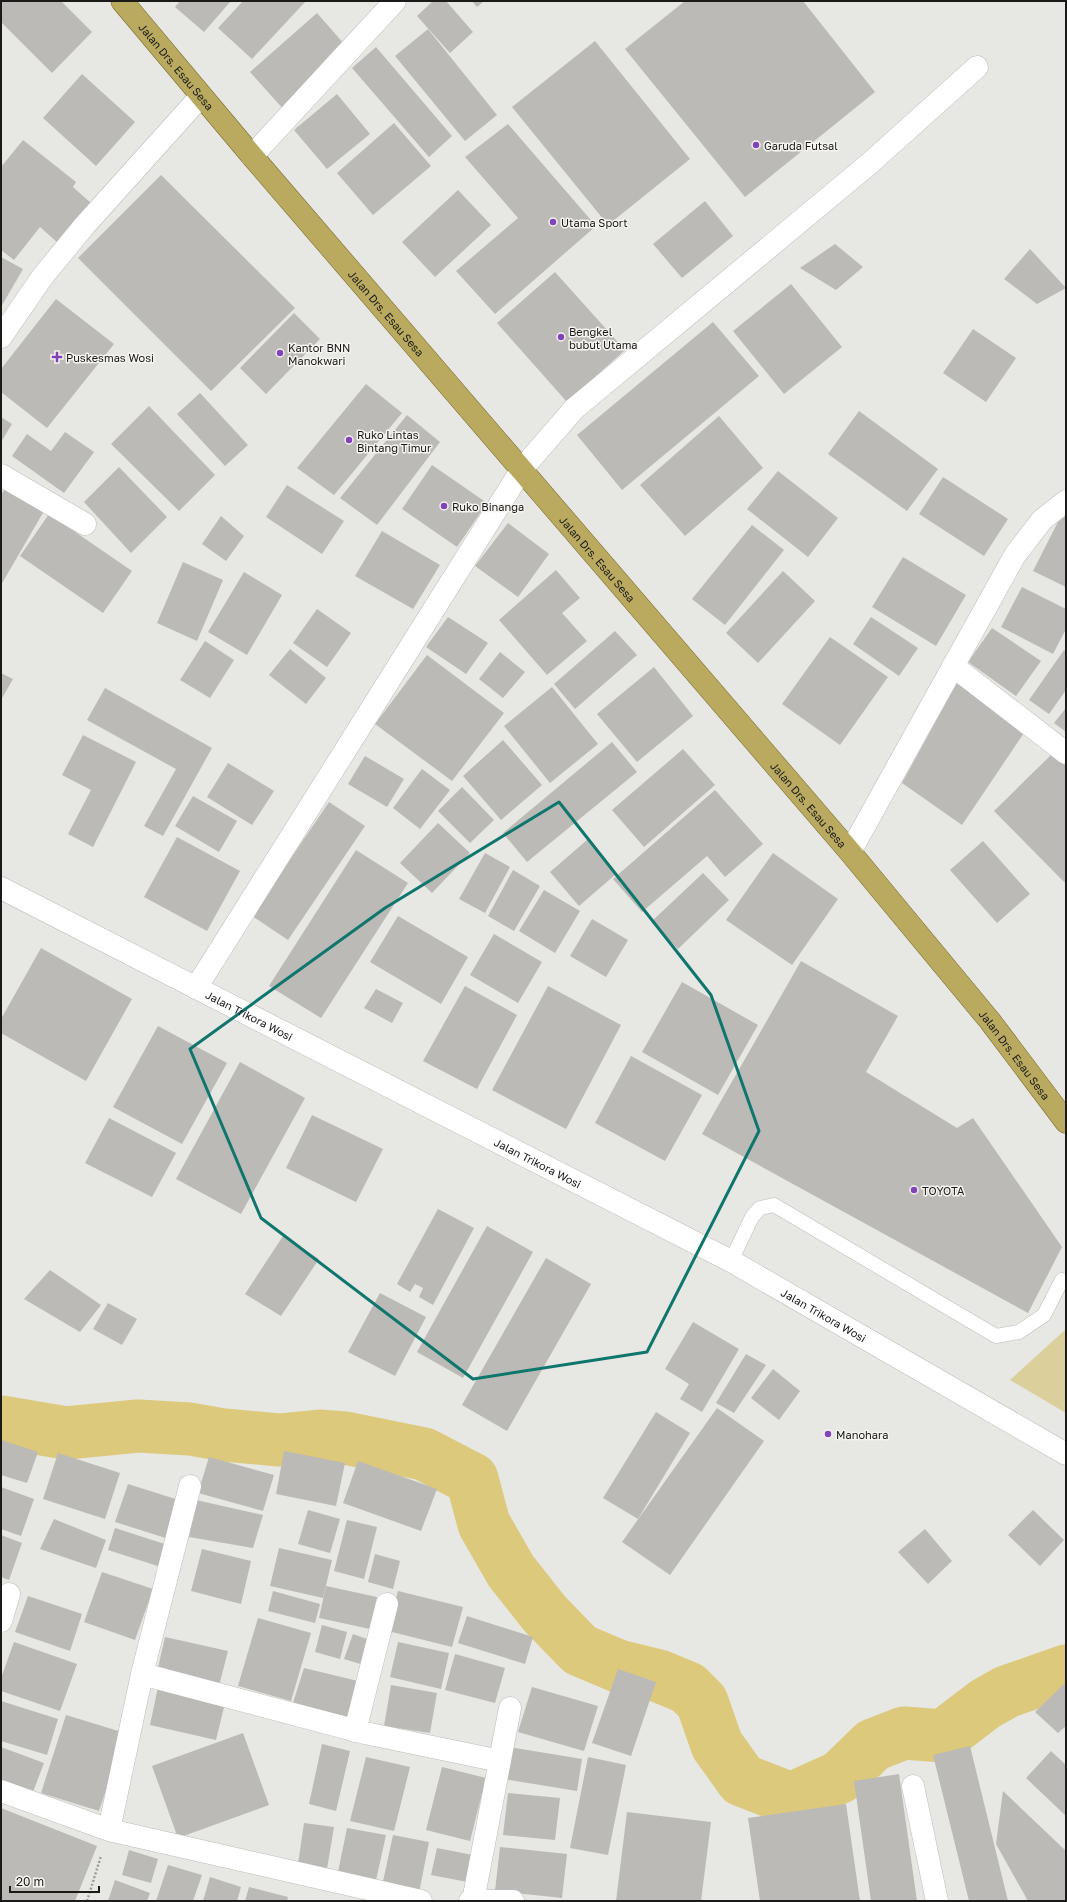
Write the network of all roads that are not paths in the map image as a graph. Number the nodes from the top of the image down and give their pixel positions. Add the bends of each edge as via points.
1 (122, 1) edge
2 (395, 1) edge
3 (977, 66) dead end
4 (202, 96) junction
5 (252, 156) junction
6 (1, 337) edge
7 (522, 469) junction
8 (1, 475) edge
9 (1066, 501) edge
10 (85, 524) dead end
11 (953, 666) junction
12 (1066, 753) edge
13 (850, 852) junction
14 (1, 888) edge
15 (196, 988) junction
16 (1066, 1122) edge
17 (731, 1261) junction
18 (1062, 1280) dead end
19 (1066, 1454) edge
20 (190, 1486) dead end
21 (9, 1594) dead end
22 (387, 1604) dead end
23 (1, 1621) edge
24 (142, 1674) junction
25 (510, 1708) dead end
26 (355, 1731) junction
27 (500, 1761) junction
28 (913, 1786) dead end
29 (1, 1791) edge
30 (109, 1830) junction
31 (421, 1901) edge
32 (470, 1901) edge
33 (473, 1901) edge
34 (513, 1901) edge
35 (937, 1901) edge

1 - 4 highway, Jalan Drs. Esau Sesa
2 - 5 street
3 - 7 street via 870,164 574,409
4 - 5 highway, Jalan Drs. Esau Sesa
4 - 6 street via 85,225 43,276
5 - 7 highway, Jalan Drs. Esau Sesa
7 - 13 highway, Jalan Drs. Esau Sesa
7 - 15 street
8 - 10 street
9 - 11 street via 1042,520 1015,555
11 - 12 street
11 - 13 street
13 - 16 highway, Jalan Drs. Esau Sesa via 990,1021
14 - 15 street, Jalan Trikora Wosi
15 - 17 street, Jalan Trikora Wosi
17 - 18 lane via 752,1217 760,1208 774,1205 996,1336 1019,1332 1044,1315
17 - 19 street, Jalan Trikora Wosi
20 - 24 street
21 - 23 street
22 - 26 street
24 - 26 street
24 - 30 street
25 - 27 street
26 - 27 street
27 - 33 street
28 - 35 street
29 - 30 street
30 - 31 street
32 - 33 street
33 - 34 street

